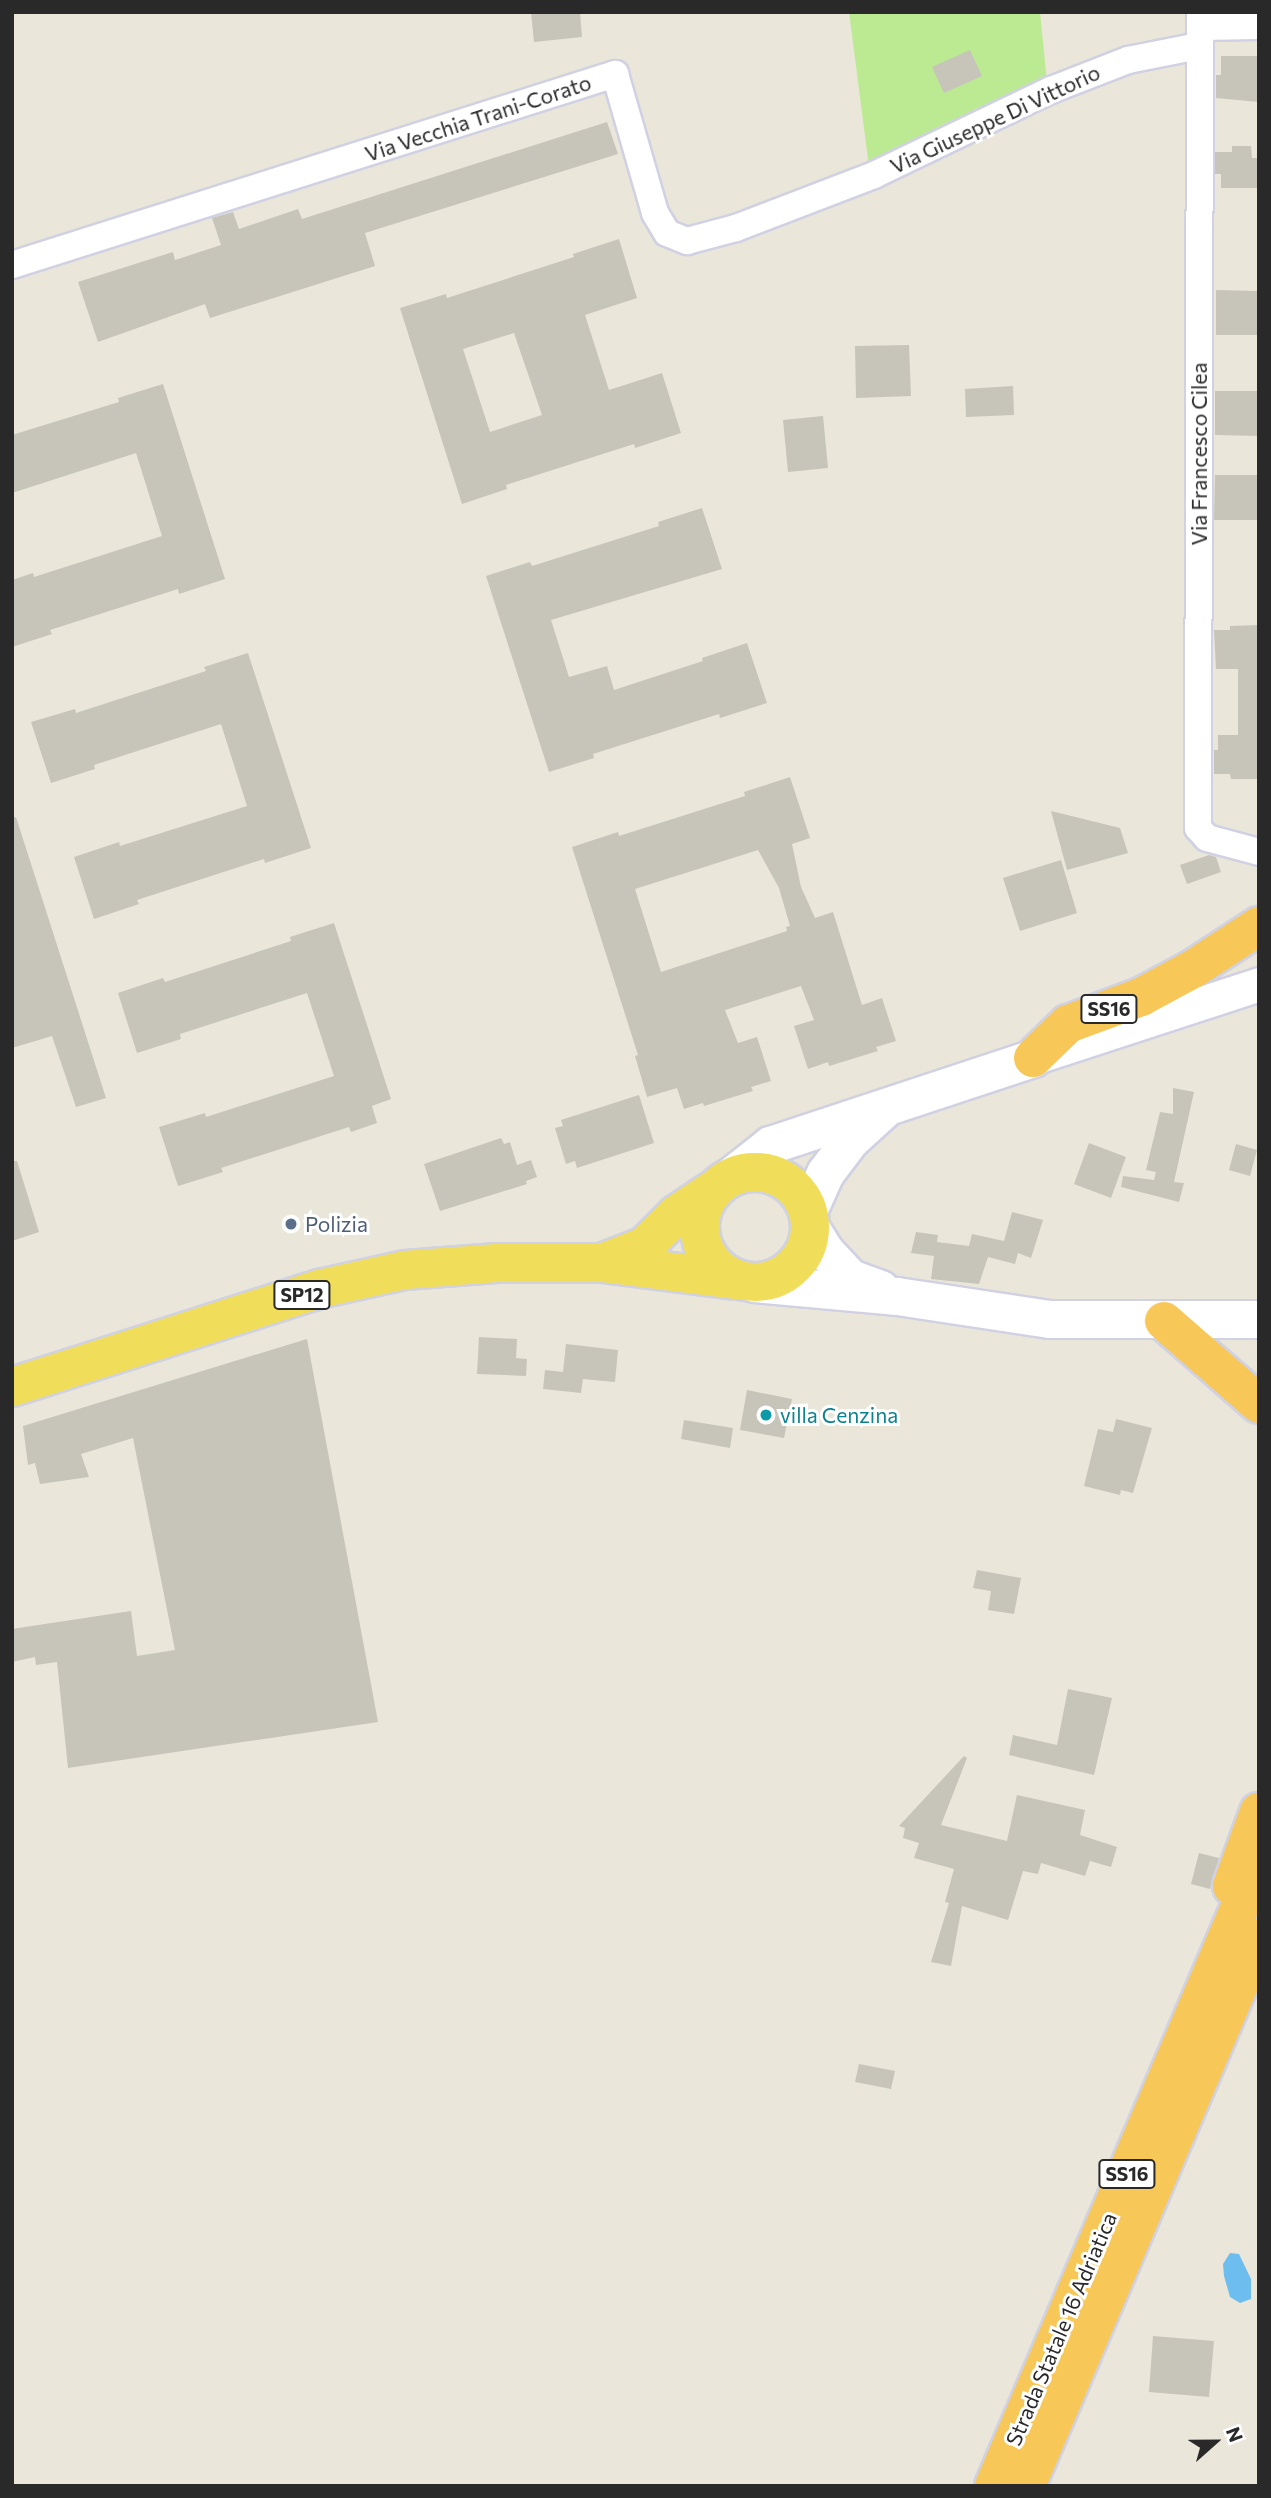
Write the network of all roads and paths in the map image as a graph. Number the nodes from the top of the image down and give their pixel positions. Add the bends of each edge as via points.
1 (1259, 26) edge
2 (1200, 29) edge
3 (874, 175) joint
4 (12, 265) edge
5 (1259, 852) edge
6 (1259, 926) edge
7 (1259, 985) edge
8 (1033, 1058) junction
9 (890, 1103) junction
10 (720, 1184) junction
11 (809, 1219) junction
12 (602, 1262) junction
13 (745, 1281) junction
14 (897, 1296) junction
15 (1259, 1319) edge
16 (1164, 1321) junction
17 (12, 1387) edge
18 (1259, 1404) edge
19 (1259, 1812) edge
20 (1259, 1862) edge
21 (1259, 1938) edge
22 (1211, 1973) junction
23 (994, 2486) edge
24 (1026, 2486) edge

1 - 2 street, Via Giuseppe Di Vittorio
2 - 3 street, Via Giuseppe Di Vittorio via 1051,90
2 - 5 street, Via Francesco Cilea via 1198,828 1216,842
3 - 4 street, Via Vecchia Trani-Corato via 687,241 667,233 655,213 615,74
6 - 8 highway, SS16 via 1141,997 1068,1024
7 - 8 street
8 - 9 main road
9 - 10 main road via 770,1145
9 - 11 main road via 825,1173
10 - 11 main road via 759,1171 775,1175 789,1183
10 - 12 main road, SP12 via 677,1214 645,1245
10 - 13 main road via 703,1206 701,1241 708,1258 721,1271
11 - 13 main road via 808,1244 793,1266 771,1280
11 - 14 main road via 825,1251 850,1278
12 - 13 main road, SP12
12 - 17 main road, SP12 via 405,1269 319,1289
13 - 14 main road
14 - 16 main road via 1049,1319
15 - 16 main road
16 - 18 highway
19 - 22 highway, SS16 via 1218,1923
20 - 22 highway, Strada Statale 16 Adriatica / SS16
21 - 24 highway, Strada Statale 16 Adriatica / SS16
22 - 23 highway, Strada Statale 16 Adriatica / SS16

